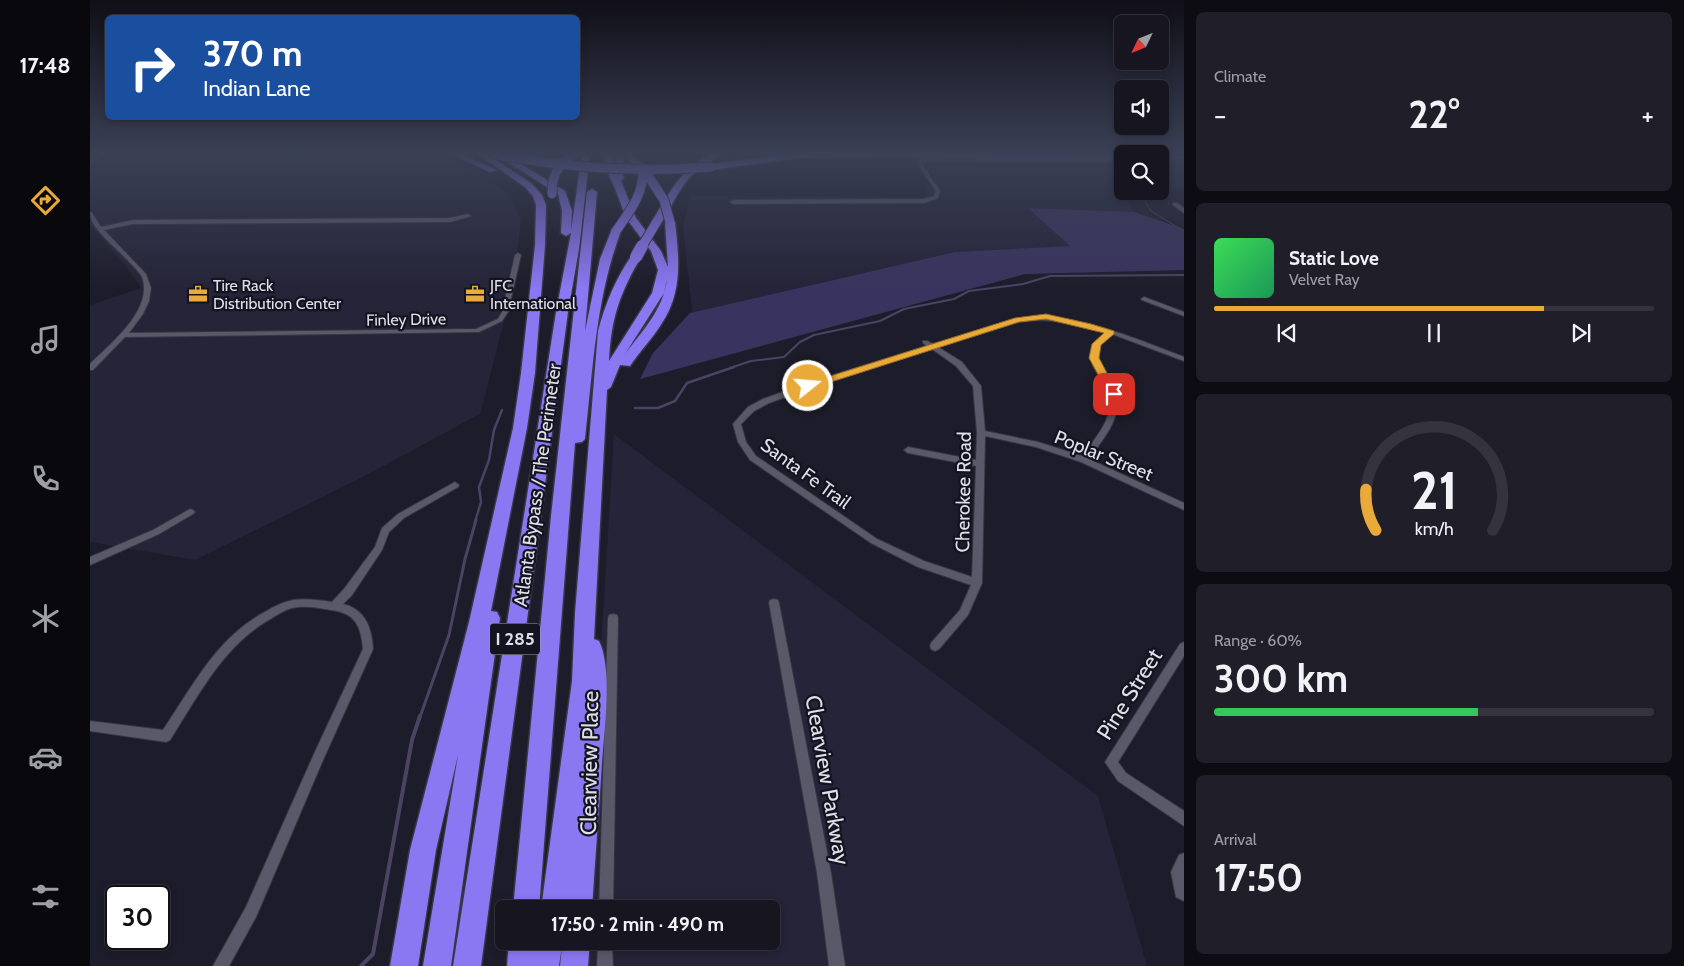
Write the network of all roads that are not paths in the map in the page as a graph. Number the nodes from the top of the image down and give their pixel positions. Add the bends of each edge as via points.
1 (533, 198) edge
2 (538, 198) edge
3 (549, 198) edge
4 (564, 198) edge
5 (580, 198) edge
6 (592, 198) edge
7 (624, 198) edge
8 (638, 198) edge
9 (664, 198) edge
10 (671, 198) edge
11 (933, 198) edge
12 (733, 202) dead end
13 (1184, 204) edge
14 (1184, 211) edge
15 (90, 214) edge
16 (468, 216) dead end
17 (541, 216) junction
18 (100, 229) junction
19 (518, 255) dead end
20 (1144, 299) dead end
21 (562, 312) junction
22 (1184, 314) edge
23 (1110, 332) junction
24 (122, 335) junction
25 (929, 344) junction
26 (1184, 360) edge
27 (90, 368) edge
28 (528, 373) junction
29 (598, 411) junction
30 (981, 433) junction
31 (596, 437) junction
32 (908, 450) dead end
33 (1084, 460) junction
34 (980, 464) junction
35 (455, 485) dead end
36 (506, 494) junction
37 (1184, 507) edge
38 (190, 512) dead end
39 (560, 516) junction
40 (90, 561) edge
41 (977, 583) junction
42 (774, 603) dead end
43 (334, 606) junction
44 (585, 613) junction
45 (613, 618) dead end
46 (935, 646) dead end
47 (1184, 647) edge
48 (90, 726) edge
49 (1184, 819) edge
50 (1184, 860) edge
51 (1184, 894) edge
52 (527, 900) edge
53 (555, 900) edge
54 (579, 900) edge
55 (606, 900) edge
56 (522, 950) edge
57 (548, 950) edge
58 (575, 950) edge
59 (606, 950) edge
60 (221, 966) edge
61 (404, 966) edge
62 (437, 966) edge
63 (468, 966) edge
64 (521, 966) edge
65 (545, 966) edge
66 (574, 966) edge
67 (605, 966) edge
68 (836, 966) edge

1 - 17 highway
2 - 17 highway
3 - 28 highway via 550,250 540,322
4 - 21 highway via 567,211
5 - 21 highway, Atlanta Bypass / The Perimeter / I 285
6 - 39 highway, Atlanta Bypass / The Perimeter / I 285
7 - 29 highway via 631,218 661,261 663,279 613,364
8 - 39 highway, bridge via 616,231 605,259 592,322 578,434
9 - 31 highway, bridge via 670,222 675,271 671,295 655,324 620,370 605,404
10 - 29 highway, bridge via 619,284 611,303 604,331
11 - 12 street via 925,201
13 - 14 street via 1175,204
15 - 18 street
16 - 18 street via 450,220 133,222
17 - 28 highway
18 - 24 street via 148,283 146,303
19 - 24 street, Finley Drive via 506,312 500,320 477,330
20 - 22 street
21 - 63 highway, Atlanta Bypass / The Perimeter / I 285
23 - 25 street, Santa Fe Trail via 1062,320 1033,317
23 - 26 street, Santa Fe Trail
23 - 33 street via 1096,344 1094,358 1114,394 1115,403 1106,428
24 - 27 street
25 - 30 street, Cherokee Road via 959,364 977,386
25 - 41 street, Santa Fe Trail via 766,401 742,416 737,424 738,433 753,458 874,541 921,564
28 - 36 highway
29 - 31 highway
30 - 33 street, Poplar Street via 1038,445
30 - 34 street, Cherokee Road
31 - 44 highway
32 - 34 street
33 - 37 street, Poplar Street
34 - 41 street, Cherokee Road
35 - 43 street via 400,516 385,530 379,548
36 - 61 highway via 479,622 423,850
36 - 62 highway
38 - 40 street via 156,532
39 - 52 highway, Atlanta Bypass / The Perimeter / I 285
41 - 46 street, Cherokee Road via 964,612
42 - 68 street, Clearview Parkway via 824,873
43 - 48 street via 291,604 261,617 239,633 203,678 166,736
43 - 60 street via 346,608 357,615 364,624 368,649 251,912
44 - 53 highway via 583,681
44 - 54 highway via 595,678
45 - 55 street, Clearview Place
47 - 49 street, Pine Street via 1112,762 1122,777
50 - 51 street via 1178,872
56 - 64 highway
57 - 65 highway
58 - 66 highway
59 - 67 street

